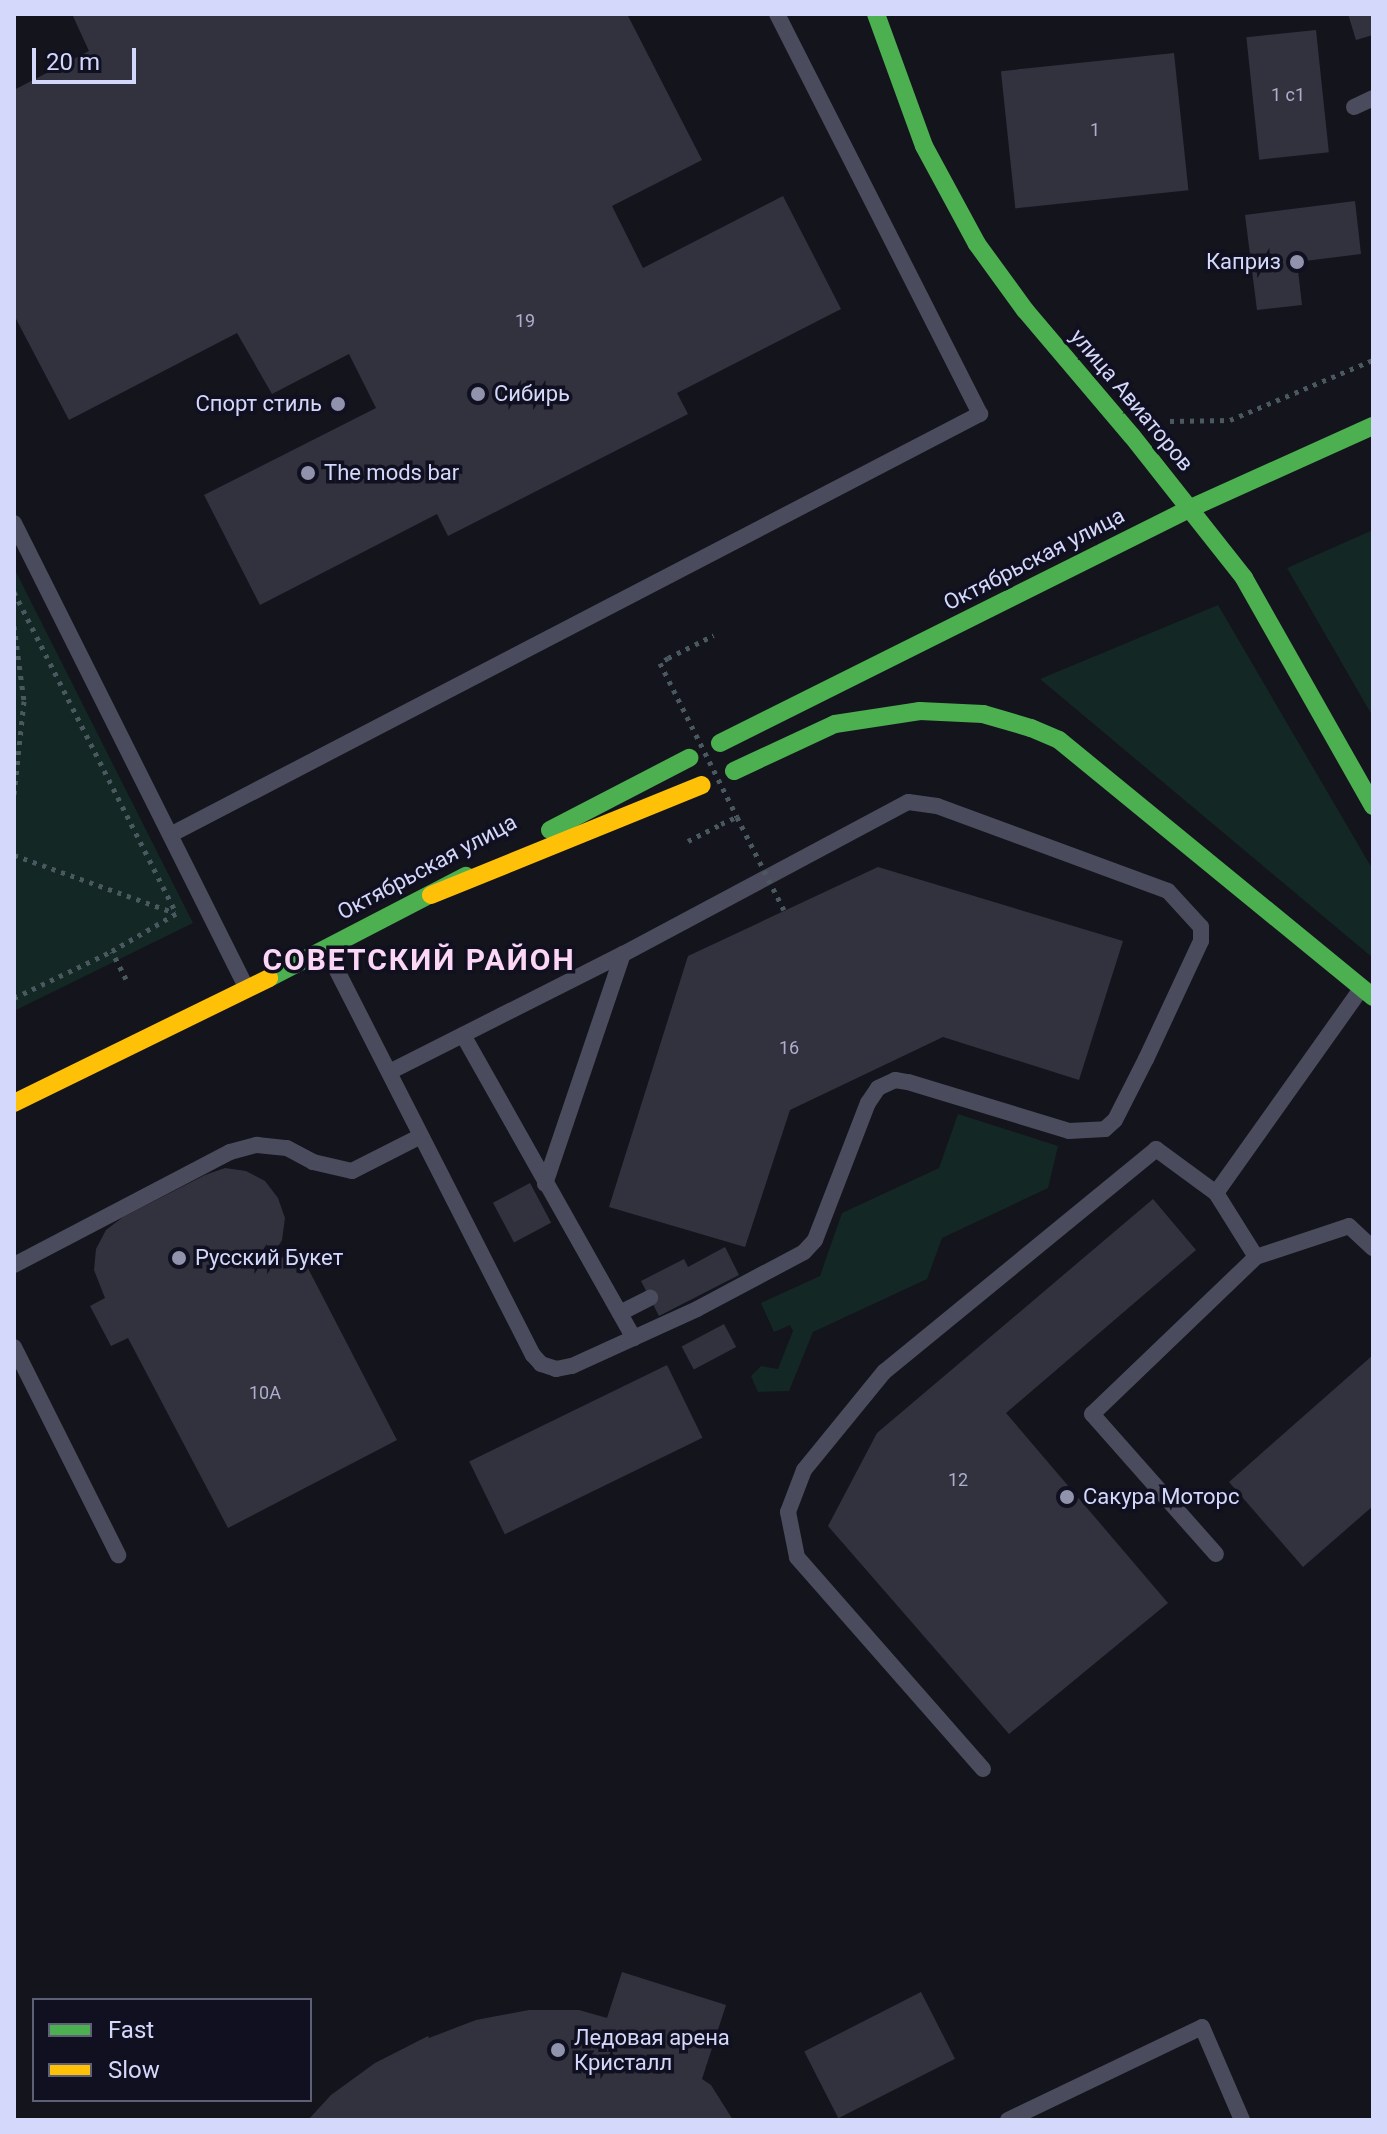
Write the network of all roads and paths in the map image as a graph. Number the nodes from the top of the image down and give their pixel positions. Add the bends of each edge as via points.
1 (777, 14) edge
2 (897, 14) edge
3 (877, 16) edge
4 (1373, 98) edge
5 (1354, 107) dead end
6 (1373, 360) edge
7 (1161, 419) dead end
8 (1373, 426) edge
9 (1191, 508) junction
10 (14, 523) edge
11 (14, 592) edge
12 (14, 626) edge
13 (714, 635) dead end
14 (720, 743) dead end
15 (689, 758) dead end
16 (16, 762) edge
17 (734, 771) dead end
18 (702, 785) dead end
19 (14, 795) edge
20 (1373, 806) edge
21 (737, 817) junction
22 (172, 834) junction
23 (688, 841) dead end
24 (14, 855) edge
25 (431, 895) junction
26 (784, 910) dead end
27 (176, 913) junction
28 (325, 947) junction
29 (112, 951) junction
30 (623, 954) junction
31 (126, 979) dead end
32 (248, 990) junction
33 (1367, 992) edge
34 (14, 998) edge
35 (463, 1035) junction
36 (389, 1072) junction
37 (14, 1103) edge
38 (421, 1136) junction
39 (545, 1184) junction
40 (1216, 1193) junction
41 (1373, 1248) edge
42 (1256, 1257) junction
43 (14, 1265) edge
44 (650, 1298) dead end
45 (620, 1313) junction
46 (634, 1338) junction
47 (14, 1347) edge
48 (1216, 1554) dead end
49 (118, 1555) dead end
50 (983, 1769) dead end
51 (1008, 2120) edge
52 (1242, 2120) edge

1 - 22 lane via 980,414
2 - 3 lane
3 - 9 main road, улица Авиаторов via 924,146 977,244 1025,310
4 - 5 lane
6 - 7 path via 1230,420
8 - 9 main road, Октябрьская улица
9 - 14 main road, Октябрьская улица
9 - 20 main road, улица Авиаторов via 1244,578
10 - 22 lane
11 - 27 path
12 - 16 path via 24,701
13 - 21 path, bridge via 660,663
15 - 25 main road, Октябрьская улица
16 - 19 path
17 - 33 main road via 835,724 920,711 983,714 1031,728 1059,740
18 - 25 main road
21 - 23 path, bridge
21 - 26 path, bridge
22 - 32 lane
24 - 27 path
25 - 28 main road, Октябрьская улица
27 - 29 path
28 - 32 main road, Октябрьская улица
28 - 36 lane
29 - 31 path
29 - 34 path
30 - 35 lane
30 - 39 lane
30 - 46 lane via 908,802 937,806 1168,891 1201,927 1201,941 1146,1059 1115,1120 1105,1129 1069,1131 895,1080 878,1088 868,1103 815,1240 804,1252
32 - 37 main road, Октябрьская улица
33 - 40 lane
35 - 36 lane
35 - 39 lane
36 - 38 lane
38 - 43 lane via 352,1171 313,1162 287,1148 257,1145 230,1152
38 - 46 lane via 541,1364 556,1369 572,1366
39 - 45 lane
40 - 42 lane
40 - 50 lane via 1156,1149 884,1372 804,1470 788,1512 797,1557
41 - 42 lane via 1349,1226
42 - 48 lane via 1092,1414
44 - 45 lane
45 - 46 lane
47 - 49 lane
51 - 52 lane via 1202,2027

